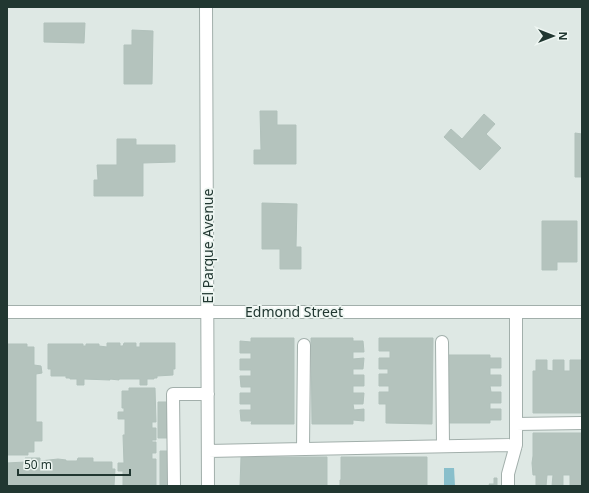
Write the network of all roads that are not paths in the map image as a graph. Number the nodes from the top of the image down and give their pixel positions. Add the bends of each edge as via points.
1 (206, 7) edge
2 (7, 312) edge
3 (516, 312) junction
4 (582, 312) edge
5 (208, 313) junction
6 (442, 342) dead end
7 (304, 345) dead end
8 (208, 394) junction
9 (582, 423) edge
10 (516, 424) junction
11 (516, 445) junction
12 (443, 446) junction
13 (303, 449) junction
14 (208, 451) junction
15 (174, 486) edge
16 (208, 486) edge
17 (508, 486) edge

1 - 5 street, El Parque Avenue
2 - 5 street, Edmond Street
3 - 4 street, Edmond Street
3 - 5 street, Edmond Street
3 - 10 street
5 - 8 street, El Parque Avenue
6 - 12 street
7 - 13 street
8 - 14 street, El Parque Avenue
8 - 15 street via 173,394
9 - 10 street
10 - 11 street
11 - 12 street
11 - 17 street via 508,474
12 - 13 street
13 - 14 street
14 - 16 street, El Parque Avenue

